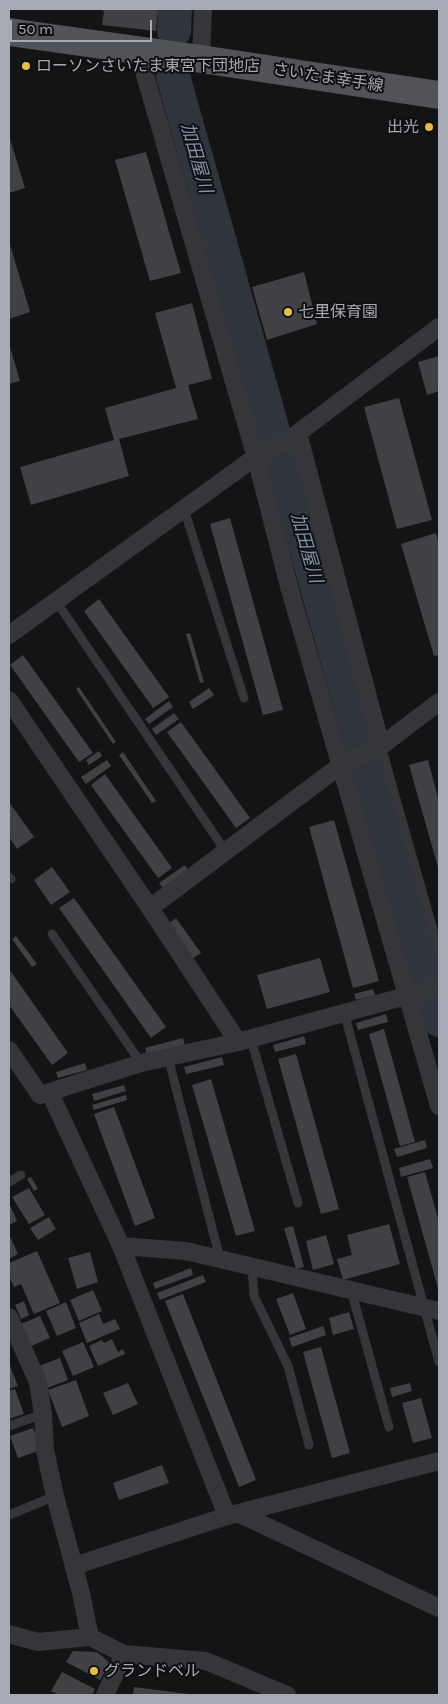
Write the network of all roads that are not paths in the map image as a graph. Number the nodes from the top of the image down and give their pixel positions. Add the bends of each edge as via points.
1 (203, 9) edge
2 (9, 32) edge
3 (142, 52) junction
4 (201, 59) junction
5 (439, 95) edge
6 (439, 327) edge
7 (293, 438) junction
8 (262, 453) junction
9 (184, 509) junction
10 (56, 601) junction
11 (9, 635) edge
12 (244, 698) dead end
13 (9, 700) edge
14 (439, 702) edge
15 (382, 746) junction
16 (341, 765) junction
17 (226, 852) junction
18 (150, 908) junction
19 (52, 934) dead end
20 (439, 951) edge
21 (426, 990) edge
22 (344, 1012) junction
23 (245, 1040) junction
24 (9, 1050) edge
25 (168, 1057) junction
26 (141, 1063) junction
27 (50, 1093) junction
28 (439, 1106) edge
29 (21, 1175) dead end
30 (9, 1182) edge
31 (298, 1203) dead end
32 (121, 1246) junction
33 (220, 1259) junction
34 (252, 1267) junction
35 (351, 1290) junction
36 (432, 1309) edge
37 (9, 1317) edge
38 (439, 1362) edge
39 (43, 1414) junction
40 (9, 1426) edge
41 (389, 1427) dead end
42 (309, 1445) dead end
43 (439, 1461) edge
44 (55, 1496) junction
45 (9, 1515) edge
46 (233, 1515) junction
47 (74, 1566) junction
48 (439, 1608) edge
49 (9, 1634) edge
50 (90, 1637) junction
51 (124, 1654) junction
52 (105, 1695) edge
53 (287, 1695) edge

1 - 4 street
2 - 3 main road, さいたま幸手線
3 - 4 main road, さいたま幸手線
3 - 8 street via 145,75
4 - 5 main road, さいたま幸手線
6 - 7 street
7 - 8 street
7 - 15 street via 333,558
8 - 9 street
8 - 16 street via 290,590
9 - 10 street
9 - 12 lane
10 - 11 street
10 - 17 lane
13 - 18 street
14 - 15 street
15 - 16 street
15 - 20 lane
16 - 17 street
16 - 21 street
17 - 18 street
18 - 23 street
19 - 26 lane
21 - 22 street
21 - 28 street
22 - 23 street
22 - 36 lane
23 - 25 street
23 - 31 lane
24 - 27 street via 40,1095
25 - 26 street
25 - 33 lane
26 - 27 street
27 - 32 street
29 - 30 lane
32 - 33 street via 186,1251
32 - 46 street
33 - 34 street
34 - 35 street
34 - 42 lane via 254,1296 288,1366
35 - 36 street
35 - 41 lane
36 - 38 lane
37 - 39 street via 38,1382
39 - 40 lane
39 - 44 street via 45,1450
43 - 46 street
44 - 45 lane
44 - 47 street
46 - 47 street
46 - 48 street
47 - 50 street
49 - 50 street via 38,1642
50 - 51 street
51 - 52 street
51 - 53 street via 206,1661

